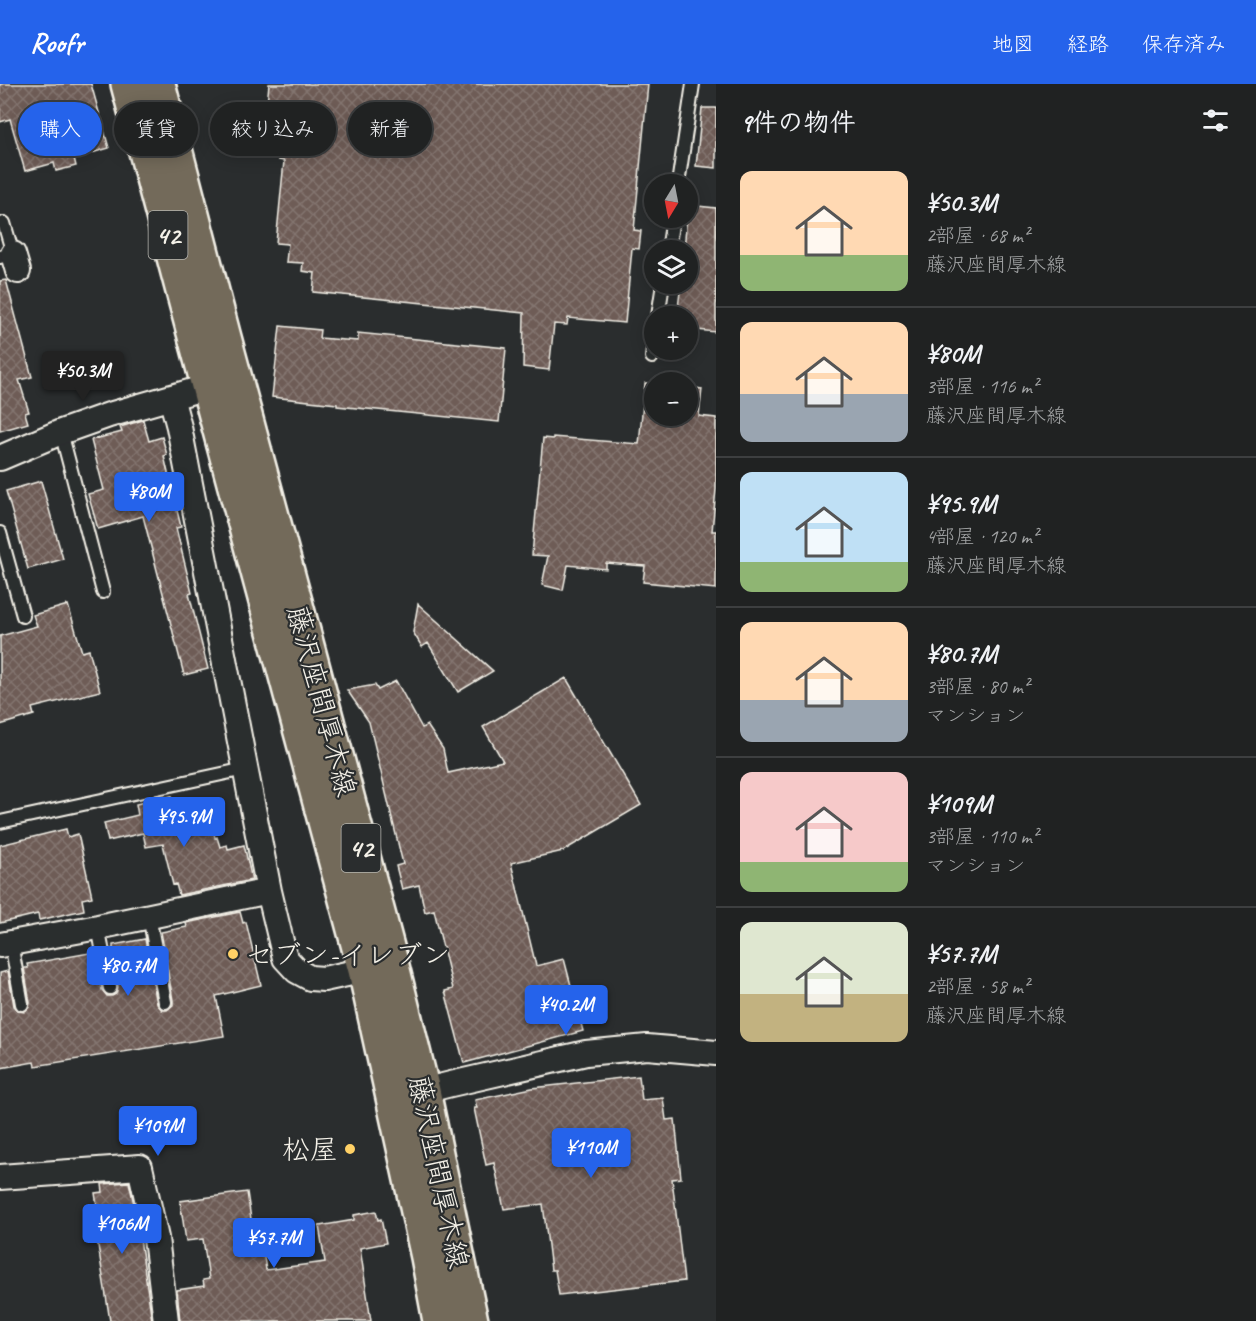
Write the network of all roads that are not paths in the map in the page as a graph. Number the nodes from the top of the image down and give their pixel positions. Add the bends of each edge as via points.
1 (128, 84) edge
2 (158, 84) edge
3 (693, 84) edge
4 (680, 174) edge
5 (4, 223) dead end
6 (10, 261) edge
7 (222, 383) junction
8 (171, 397) junction
9 (61, 432) junction
10 (0, 458) edge
11 (0, 532) edge
12 (103, 592) dead end
13 (23, 616) dead end
14 (245, 769) junction
15 (0, 822) edge
16 (270, 891) junction
17 (149, 916) junction
18 (98, 927) junction
19 (6, 944) edge
20 (365, 970) junction
21 (110, 988) dead end
22 (165, 1002) dead end
23 (22, 1004) dead end
24 (716, 1053) edge
25 (423, 1091) junction
26 (0, 1177) edge
27 (166, 1321) edge
28 (440, 1321) edge
29 (471, 1321) edge

1 - 7 main road, 藤沢座間厚木線 / 42
2 - 7 main road, 藤沢座間厚木線 / 42
3 - 4 lane
5 - 6 lane
7 - 8 street
7 - 20 main road, 藤沢座間厚木線 / 42
7 - 25 main road, 藤沢座間厚木線 / 42 via 320,695
8 - 9 street
8 - 14 street
9 - 10 street
9 - 12 lane
11 - 13 lane
14 - 15 lane
14 - 16 street
16 - 17 street
16 - 20 street via 285,958 297,972 324,979
17 - 18 street
17 - 22 lane
18 - 19 street
18 - 21 lane
19 - 23 lane
20 - 28 main road, 藤沢座間厚木線 / 42
24 - 25 street via 647,1047 586,1053
25 - 29 main road, 藤沢座間厚木線 / 42
26 - 27 street via 140,1167 156,1238

